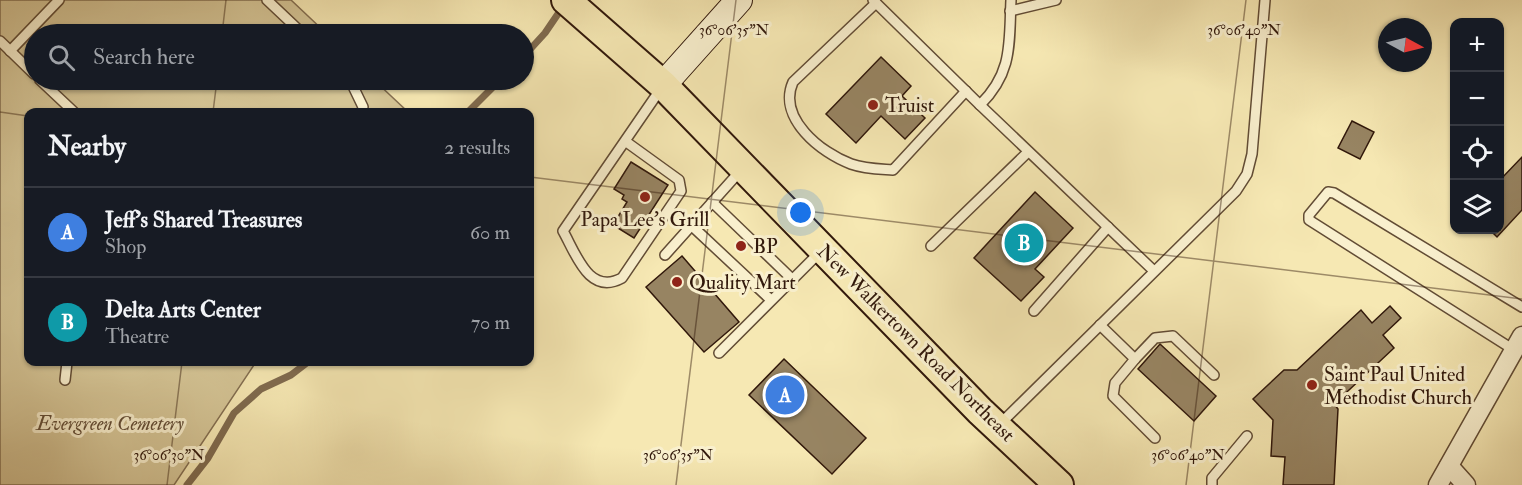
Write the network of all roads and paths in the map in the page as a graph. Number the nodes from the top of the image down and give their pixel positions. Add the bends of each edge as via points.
1 (59, 0) edge
2 (267, 0) edge
3 (566, 0) edge
4 (739, 0) edge
5 (1011, 0) edge
6 (1056, 0) edge
7 (1265, 0) edge
8 (874, 1) edge
9 (1010, 11) junction
10 (36, 24) edge
11 (292, 24) edge
12 (24, 36) edge
13 (0, 41) edge
14 (10, 51) junction
15 (24, 64) edge
16 (663, 86) junction
17 (51, 90) edge
18 (355, 90) edge
19 (966, 91) junction
20 (980, 105) junction
21 (70, 108) edge
22 (363, 108) edge
23 (625, 141) junction
24 (1028, 152) junction
25 (743, 167) junction
26 (712, 202) junction
27 (692, 226) junction
28 (1108, 227) junction
29 (931, 246) dead end
30 (823, 249) junction
31 (665, 255) dead end
32 (1154, 271) junction
33 (792, 279) junction
34 (771, 300) junction
35 (1522, 307) edge
36 (1034, 311) dead end
37 (1100, 325) junction
38 (1518, 343) edge
39 (719, 353) dead end
40 (1135, 359) junction
41 (67, 366) edge
42 (1214, 375) dead end
43 (65, 380) dead end
44 (997, 427) junction
45 (1247, 436) dead end
46 (1155, 438) dead end
47 (1449, 466) junction
48 (1059, 485) edge
49 (1212, 485) edge
50 (1438, 485) edge
51 (1466, 485) edge

1 - 10 lane
2 - 11 lane
3 - 16 main road, New Walkertown Road Northeast
4 - 16 main road
5 - 9 lane
6 - 9 lane
7 - 32 lane via 1247,174 1236,191
8 - 19 lane
8 - 19 lane via 793,82 788,94 789,110 803,130 836,157 853,165 893,170
9 - 20 lane via 1004,74
12 - 14 lane
13 - 14 lane
14 - 15 lane
16 - 23 lane
16 - 25 main road, New Walkertown Road Northeast
17 - 21 lane
18 - 22 lane
19 - 20 lane
20 - 24 lane
23 - 23 lane via 563,231 586,274 612,284 622,278 681,191 679,180
24 - 28 lane
24 - 29 lane
25 - 26 lane
25 - 30 main road, New Walkertown Road Northeast
26 - 27 lane
26 - 33 lane
27 - 31 lane
27 - 34 lane
28 - 32 lane
28 - 36 lane
30 - 33 lane
30 - 44 main road, New Walkertown Road Northeast
32 - 37 lane
33 - 34 lane
34 - 39 lane
35 - 38 lane via 1334,193 1328,192 1309,214 1309,220
37 - 40 lane
37 - 44 lane
38 - 47 street
40 - 42 lane via 1155,338 1173,336
40 - 46 lane via 1115,383 1113,396
41 - 43 lane
44 - 48 main road, New Walkertown Road Northeast
45 - 49 lane via 1212,478
47 - 50 street
47 - 51 street

